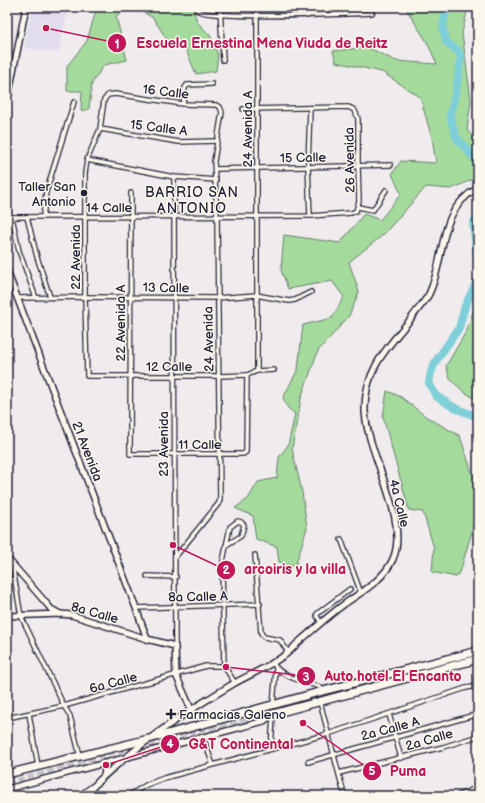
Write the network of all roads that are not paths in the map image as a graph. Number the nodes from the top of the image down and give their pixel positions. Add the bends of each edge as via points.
1 (26, 7) edge
2 (197, 7) edge
3 (220, 7) edge
4 (257, 7) edge
5 (307, 7) edge
6 (372, 13) dead end
7 (221, 14) junction
8 (257, 15) junction
9 (307, 16) junction
10 (223, 60) dead end
11 (212, 84) dead end
12 (108, 95) joint
13 (7, 102) edge
14 (74, 102) dead end
15 (183, 104) junction
16 (220, 107) joint
17 (257, 108) junction
18 (310, 108) junction
19 (243, 109) dead end
20 (100, 129) junction
21 (217, 141) junction
22 (87, 160) junction
23 (391, 165) dead end
24 (308, 166) junction
25 (358, 166) junction
26 (257, 168) junction
27 (215, 169) junction
28 (174, 177) junction
29 (216, 180) junction
30 (478, 188) edge
31 (386, 190) dead end
32 (131, 193) dead end
33 (357, 209) junction
34 (257, 216) junction
35 (310, 216) junction
36 (7, 217) edge
37 (12, 217) junction
38 (43, 217) junction
39 (85, 217) junction
40 (130, 217) junction
41 (173, 217) junction
42 (217, 217) junction
43 (27, 218) junction
44 (7, 271) edge
45 (311, 292) dead end
46 (256, 295) junction
47 (50, 297) junction
48 (85, 297) junction
49 (130, 297) junction
50 (174, 297) junction
51 (17, 298) junction
52 (36, 298) junction
53 (217, 298) junction
54 (274, 370) dead end
55 (257, 371) junction
56 (247, 375) junction
57 (87, 376) joint
58 (130, 376) junction
59 (218, 376) junction
60 (174, 377) junction
61 (130, 454) joint
62 (174, 454) junction
63 (219, 454) junction
64 (341, 539) dead end
65 (226, 545) junction
66 (255, 555) dead end
67 (176, 556) junction
68 (7, 558) edge
69 (10, 564) edge
70 (147, 576) dead end
71 (176, 577) junction
72 (350, 589) dead end
73 (361, 593) junction
74 (260, 604) junction
75 (176, 606) junction
76 (223, 606) junction
77 (136, 608) junction
78 (60, 614) junction
79 (7, 616) edge
80 (21, 616) junction
81 (321, 623) junction
82 (147, 639) junction
83 (175, 646) junction
84 (478, 651) edge
85 (288, 652) junction
86 (478, 659) edge
87 (273, 663) junction
88 (224, 666) junction
89 (276, 669) junction
90 (176, 675) junction
91 (235, 683) junction
92 (478, 686) edge
93 (323, 691) junction
94 (320, 702) junction
95 (273, 705) junction
96 (64, 706) junction
97 (191, 709) junction
98 (29, 714) junction
99 (389, 714) junction
100 (478, 714) edge
101 (272, 715) junction
102 (262, 717) tunnel mouth
103 (7, 718) edge
104 (328, 734) junction
105 (478, 736) edge
106 (203, 737) junction
107 (395, 737) junction
108 (148, 739) junction
109 (271, 749) junction
110 (334, 754) junction
111 (80, 756) junction
112 (126, 757) junction
113 (401, 758) junction
114 (308, 762) dead end
115 (103, 763) junction
116 (213, 765) junction
117 (38, 766) junction
118 (339, 773) junction
119 (7, 774) edge
120 (104, 776) junction
121 (95, 784) junction
122 (478, 787) edge
123 (7, 789) edge
124 (343, 790) dead end
125 (79, 796) edge
126 (86, 796) edge
127 (128, 796) edge
128 (457, 796) edge

1 - 13 main road
2 - 7 street via 200,13
3 - 7 street
4 - 8 street, 24 Avenida A
5 - 9 street
6 - 9 street
7 - 8 street
7 - 10 street
8 - 9 street
8 - 17 street, 24 Avenida A
11 - 15 street via 186,86
12 - 15 street, 16 Calle
12 - 20 street, 22 Avenida via 104,100
14 - 38 street via 46,192
15 - 16 street, 16 Calle via 216,104
16 - 21 street, 24 Avenida via 222,112
17 - 18 street
17 - 19 street
17 - 26 street, 24 Avenida A
18 - 24 street
18 - 25 street, 26 Avenida via 354,109 358,119
20 - 21 street, 15 Calle A via 179,142
20 - 22 street, 22 Avenida
21 - 27 street, 24 Avenida
22 - 28 street
22 - 39 street, 22 Avenida
23 - 25 street, 15 Calle
24 - 25 street, 15 Calle
24 - 26 street, 15 Calle
24 - 35 street
25 - 33 street, 26 Avenida
26 - 27 street, 15 Calle
26 - 34 street, 24 Avenida A
27 - 29 street, 24 Avenida
28 - 29 street
28 - 41 street, 23 Avenida
29 - 42 street, 24 Avenida
30 - 73 main road, 4a Calle via 468,194 451,214 428,294 383,352 374,367 368,386 366,421 394,516 397,540 393,559 386,572
31 - 33 street, 14 Calle via 373,210
32 - 40 street, 22 Avenida A
33 - 35 street, 14 Calle via 351,213
34 - 35 street, 14 Calle
34 - 42 street, 14 Calle
34 - 46 street, 24 Avenida A
36 - 37 street, 14 Calle
37 - 43 street, 14 Calle
37 - 52 street via 19,251
38 - 39 street, 14 Calle
38 - 43 street, 14 Calle
39 - 40 street, 14 Calle
39 - 48 street, 22 Avenida
40 - 41 street, 14 Calle
40 - 49 street, 22 Avenida A
41 - 42 street, 14 Calle
41 - 50 street, 23 Avenida
42 - 53 street, 24 Avenida
43 - 47 street
44 - 51 main road, 21 Avenida
45 - 46 street, 13 Calle via 289,301
46 - 53 street, 13 Calle
46 - 55 street, 24 Avenida A
47 - 48 street, 13 Calle
47 - 52 street, 13 Calle
48 - 49 street, 13 Calle
48 - 57 street, 22 Avenida
49 - 50 street, 13 Calle
49 - 58 street, 22 Avenida A
50 - 53 street, 13 Calle
50 - 60 street, 23 Avenida
51 - 52 street, 13 Calle
51 - 77 main road, 21 Avenida
53 - 59 street, 24 Avenida
54 - 55 street, 12 Calle
55 - 56 street, 12 Calle
56 - 59 street, 12 Calle
56 - 63 street, 11 Calle via 246,452
57 - 58 street, 12 Calle
58 - 60 street, 12 Calle
58 - 61 street, 22 Avenida A
59 - 60 street, 12 Calle
59 - 63 street, 24 Avenida
60 - 62 street, 23 Avenida
61 - 62 street, 11 Calle
62 - 63 street, 11 Calle
62 - 67 street, 23 Avenida
63 - 67 street, 24 Avenida via 219,503
64 - 73 street
65 - 65 street via 241,536 244,525 241,522 238,521 230,527
65 - 76 street via 222,566
66 - 74 street
67 - 71 street, 23 Avenida
68 - 69 main road
69 - 78 main road via 51,609
69 - 80 street
70 - 71 street
71 - 75 street, 23 Avenida
72 - 81 street via 317,614
73 - 81 main road, 4a Calle
74 - 76 street, 8a Calle A
74 - 85 street via 264,637 280,640
75 - 76 street, 8a Calle A
75 - 77 street, 8a Calle A
75 - 83 street, 23 Avenida
76 - 88 street
77 - 82 main road, 21 Avenida
78 - 80 main road, 8a Calle
78 - 82 main road, 8a Calle via 72,615
79 - 80 main road, 8a Calle
80 - 96 street
81 - 85 main road, 4a Calle
82 - 83 main road, 8a Calle
83 - 90 main road, 23 Avenida
84 - 93 highway
85 - 87 main road, 4a Calle
86 - 94 highway
87 - 89 street
87 - 91 main road, 4a Calle
88 - 90 street, 6a Calle via 206,666
88 - 91 street
89 - 93 street via 320,687
89 - 95 street
90 - 96 street, 6a Calle
90 - 97 main road, 23 Avenida
91 - 97 main road, 4a Calle
92 - 99 street
93 - 95 highway
94 - 101 highway
94 - 104 street
95 - 108 highway
96 - 98 street, 6a Calle
96 - 111 street via 70,716
97 - 108 main road, 4a Calle
98 - 103 street, 6a Calle
98 - 117 street
99 - 104 street
99 - 107 street
100 - 107 street, 2a Calle A
101 - 102 highway
101 - 106 main road via 264,721
101 - 109 street
104 - 109 street
104 - 110 street
105 - 113 street, 2a Calle
106 - 112 main road
106 - 116 street
107 - 110 street, 2a Calle A
107 - 113 street
108 - 111 highway
108 - 112 main road, 4a Calle
109 - 116 street
110 - 114 street, 2a Calle A
110 - 118 street
111 - 117 highway
112 - 115 main road
112 - 120 main road, 4a Calle
113 - 118 street, 2a Calle
115 - 120 main road
115 - 123 main road
116 - 127 street via 154,781
117 - 119 highway
118 - 124 street
120 - 121 main road, 4a Calle
121 - 125 street, 4a Calle
121 - 126 main road
122 - 128 street

